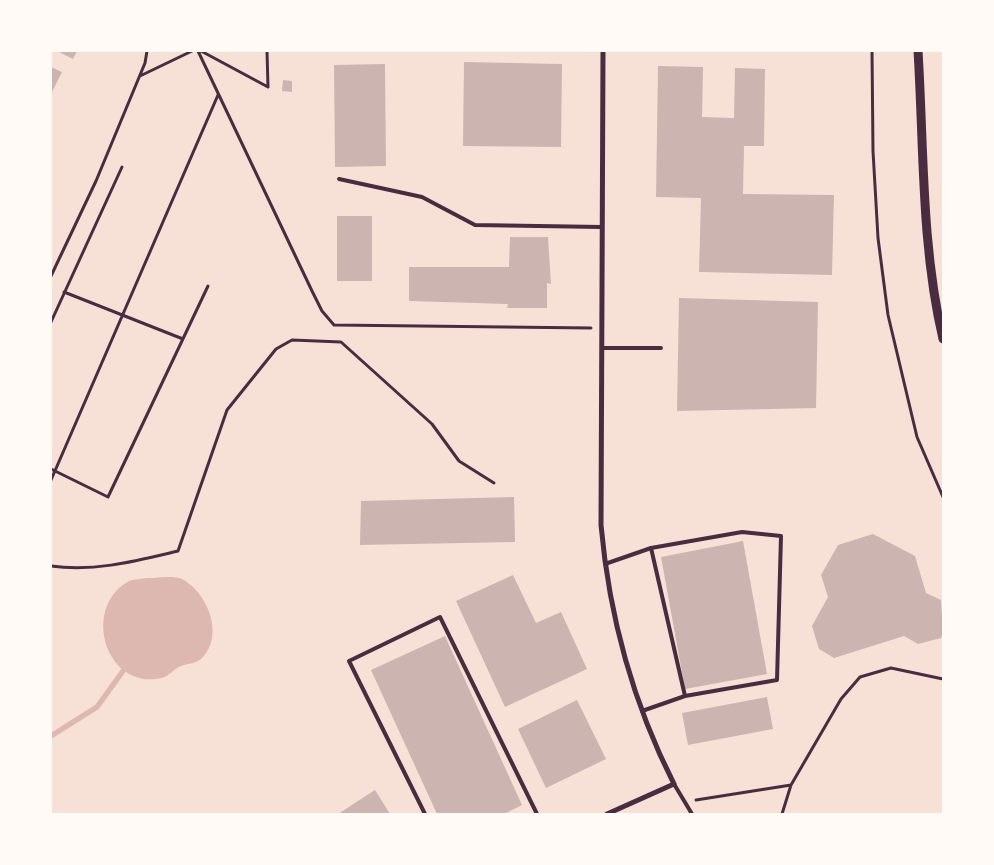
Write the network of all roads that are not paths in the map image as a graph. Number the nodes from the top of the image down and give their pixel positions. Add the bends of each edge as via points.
1 (603, 51) edge
2 (920, 51) edge
3 (339, 179) dead end
4 (601, 227) junction
5 (943, 339) edge
6 (602, 348) junction
7 (661, 348) dead end
8 (651, 548) junction
9 (604, 564) junction
10 (685, 696) junction
11 (642, 711) junction
12 (674, 784) junction
13 (425, 814) edge
14 (536, 814) edge
15 (607, 814) edge
16 (692, 814) edge

1 - 4 street
2 - 5 street via 929,257 932,292
3 - 4 lane via 422,197 475,225
4 - 6 street
6 - 7 lane
6 - 9 street via 601,525
8 - 9 lane
8 - 10 lane
8 - 10 lane via 742,532 781,536 777,680
9 - 11 street via 622,650
10 - 11 lane
11 - 12 street
12 - 15 street
12 - 16 lane
13 - 14 lane via 349,661 440,617

